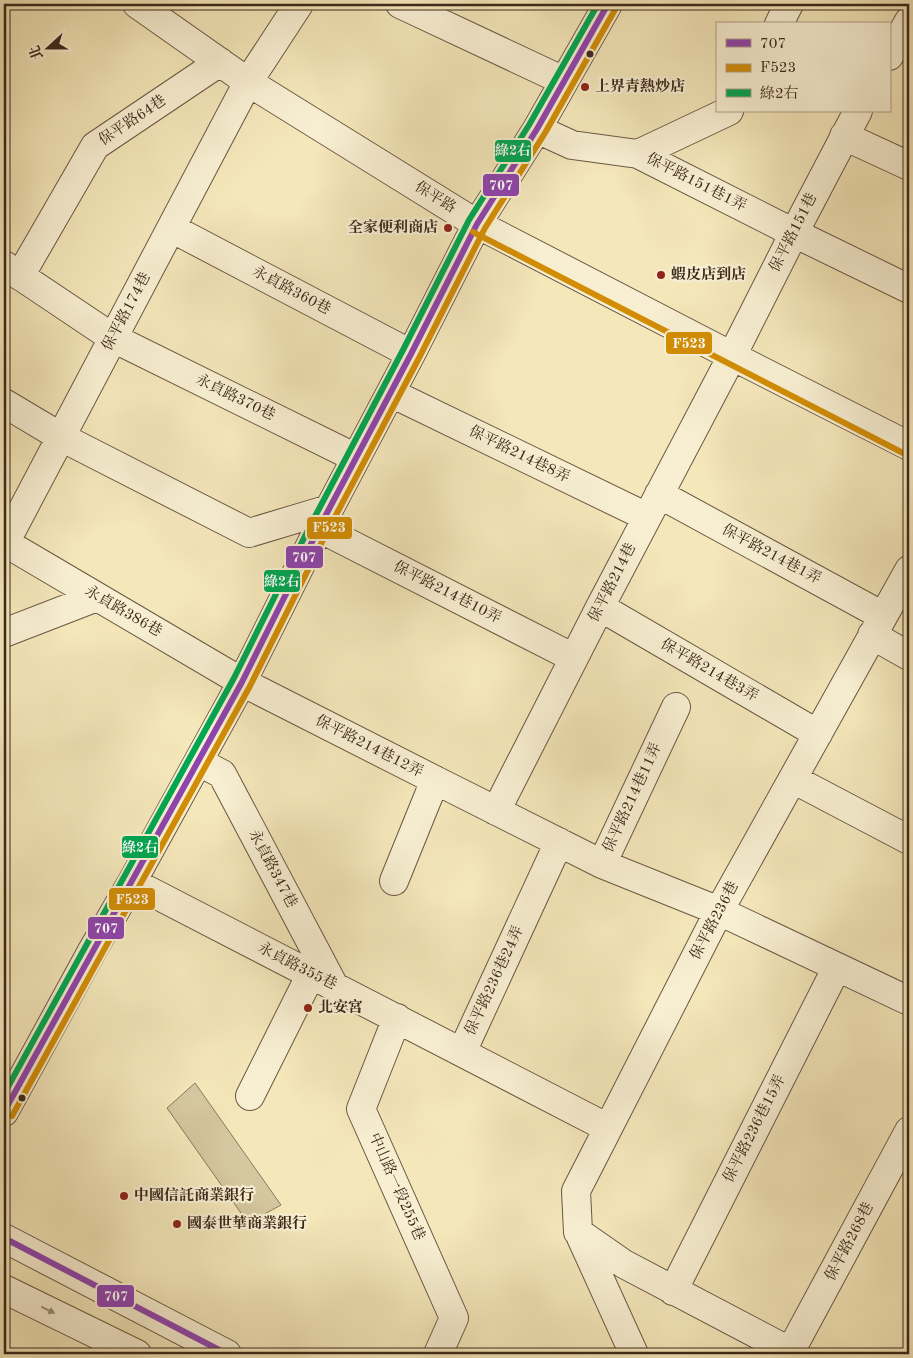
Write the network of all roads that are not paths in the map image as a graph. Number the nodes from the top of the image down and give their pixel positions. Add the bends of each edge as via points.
1 (137, 4) edge
2 (299, 4) edge
3 (400, 4) edge
4 (608, 4) edge
5 (789, 4) edge
6 (909, 20) edge
7 (780, 22) edge
8 (890, 54) edge
9 (220, 62) junction
10 (564, 81) junction
11 (248, 82) junction
12 (727, 112) edge
13 (857, 112) edge
14 (537, 129) junction
15 (844, 136) junction
16 (638, 154) junction
17 (909, 166) edge
18 (477, 224) junction
19 (171, 228) junction
20 (794, 233) junction
21 (12, 271) edge
22 (909, 289) edge
23 (113, 338) junction
24 (411, 354) junction
25 (732, 356) junction
26 (391, 393) junction
27 (4, 403) edge
28 (61, 437) junction
29 (909, 446) edge
30 (356, 458) junction
31 (653, 506) junction
32 (324, 518) junction
33 (4, 542) edge
34 (909, 570) edge
35 (97, 597) junction
36 (600, 607) junction
37 (877, 625) junction
38 (4, 633) edge
39 (909, 656) edge
40 (574, 658) junction
41 (242, 682) junction
42 (676, 707) dead end
43 (818, 734) junction
44 (199, 762) junction
45 (794, 779) junction
46 (435, 780) junction
47 (496, 811) junction
48 (909, 840) edge
49 (559, 842) junction
50 (602, 864) junction
51 (394, 881) dead end
52 (132, 882) junction
53 (719, 912) junction
54 (837, 968) junction
55 (323, 980) junction
56 (909, 1001) edge
57 (397, 1018) junction
58 (462, 1052) junction
59 (250, 1096) dead end
60 (4, 1112) edge
61 (608, 1128) junction
62 (909, 1131) edge
63 (578, 1232) junction
64 (4, 1238) edge
65 (4, 1289) edge
66 (673, 1290) junction
67 (792, 1353) edge
68 (137, 1354) edge
69 (227, 1354) edge
70 (438, 1354) edge
71 (634, 1354) edge

1 - 9 street, 保平路
2 - 11 street, 保平路174巷
3 - 10 street
4 - 10 street
5 - 7 street
6 - 8 street
9 - 11 street, 保平路
9 - 21 street, 保平路64巷 via 95,146
10 - 14 street
11 - 18 street, 保平路
11 - 19 street, 保平路174巷
12 - 16 street
13 - 15 street, 保平路151巷
14 - 16 street, 保平路151巷1弄 via 572,145
14 - 18 street
15 - 17 street
15 - 20 street, 保平路151巷
16 - 20 street, 保平路151巷1弄
18 - 24 street
18 - 25 street, 保平路
19 - 23 street, 保平路174巷
19 - 24 street, 永貞路360巷
20 - 22 street, 保平路151巷1弄
20 - 25 street, 保平路151巷
21 - 23 street, 永貞路370巷
23 - 28 street, 保平路174巷
23 - 30 street, 永貞路370巷
24 - 26 street
25 - 29 street, 保平路
25 - 31 street, 保平路214巷
26 - 30 street
26 - 31 street, 保平路214巷8弄
27 - 28 street
28 - 32 street via 249,533
28 - 33 street, 保平路174巷
30 - 32 street
31 - 36 street, 保平路214巷
31 - 37 street, 保平路214巷1弄
32 - 40 street, 保平路214巷10弄
32 - 41 street
33 - 35 street, 永貞路386巷
34 - 37 street, 保平路236巷
35 - 38 street
35 - 41 street, 永貞路386巷
36 - 40 street, 保平路214巷
36 - 43 street, 保平路214巷3弄
37 - 39 street, 保平路214巷1弄
37 - 43 street, 保平路236巷
40 - 47 street, 保平路214巷
41 - 44 street
41 - 46 street, 保平路214巷12弄
42 - 50 street, 保平路214巷11弄
43 - 45 street, 保平路236巷
44 - 52 street
44 - 55 street, 永貞路347巷 via 222,774
45 - 48 street
45 - 53 street, 保平路236巷
46 - 47 street, 保平路214巷12弄
46 - 51 street
47 - 49 street, 保平路214巷11弄
49 - 50 street, 保平路214巷11弄
49 - 58 street, 保平路236巷24弄
50 - 53 street
52 - 55 street, 永貞路355巷
52 - 60 street
53 - 54 street
53 - 61 street, 保平路236巷
54 - 56 street
54 - 66 street, 保平路236巷15弄
55 - 57 street, 永貞路355巷
55 - 59 street
57 - 58 street, 永貞路355巷
57 - 70 street, 中山路一段255巷 via 361,1109 454,1318
58 - 61 street, 保平路236巷24弄
61 - 63 street, 保平路236巷 via 576,1191
62 - 67 street, 保平路268巷
63 - 66 street via 624,1264
63 - 71 street
64 - 69 street
65 -> 68 street
66 - 67 street

